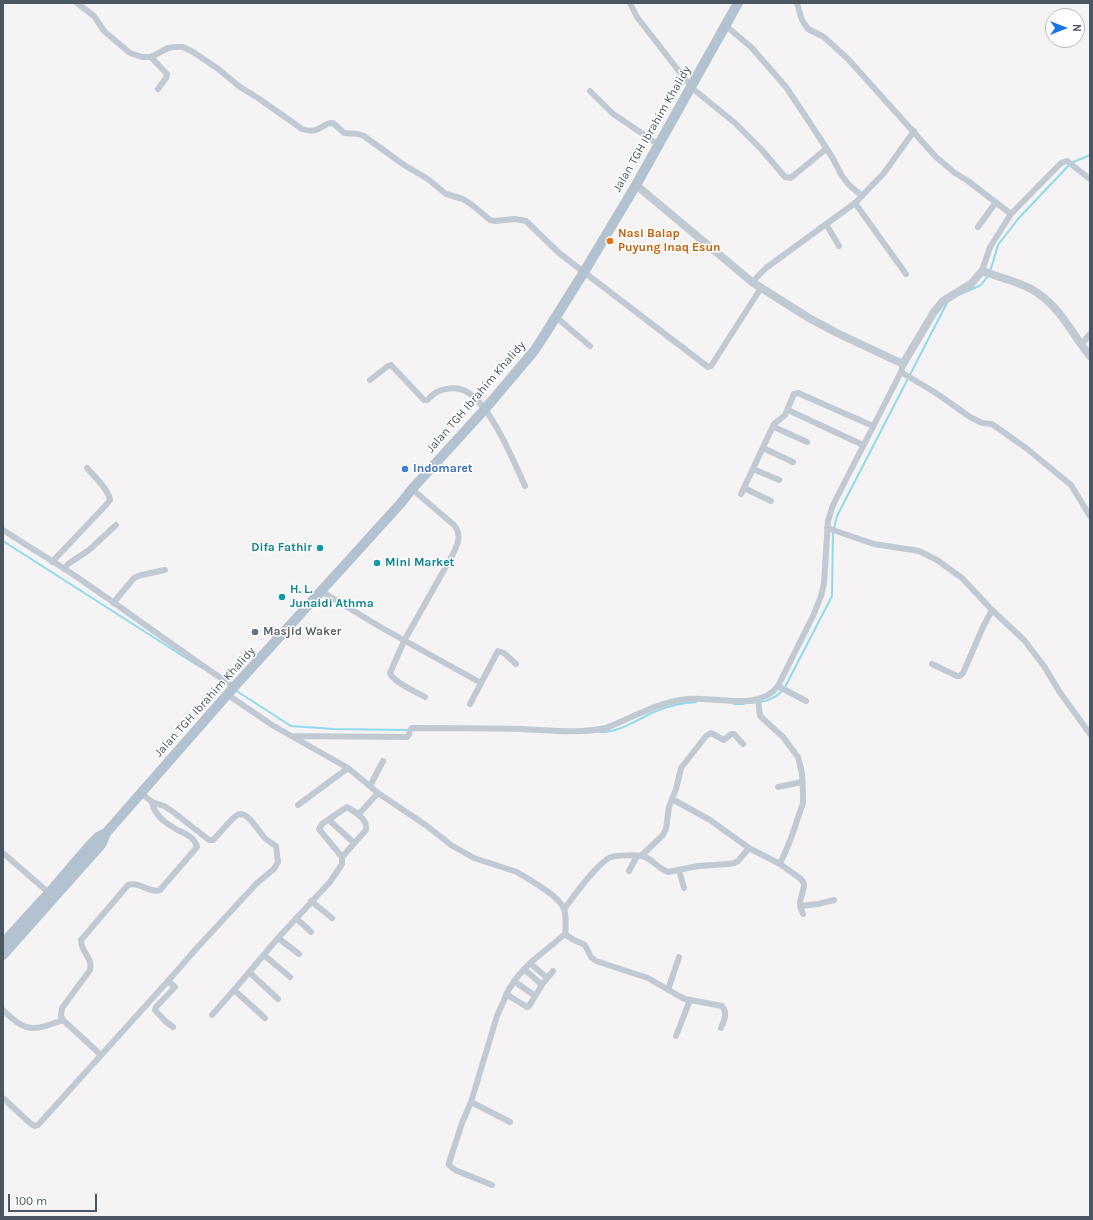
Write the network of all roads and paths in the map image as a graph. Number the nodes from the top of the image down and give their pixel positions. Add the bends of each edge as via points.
1 (77, 3) edge
2 (630, 3) edge
3 (738, 3) edge
4 (797, 3) edge
5 (726, 26) junction
6 (150, 57) junction
7 (692, 88) junction
8 (158, 89) dead end
9 (590, 91) dead end
10 (914, 131) junction
11 (659, 145) junction
12 (826, 149) junction
13 (1090, 179) edge
14 (636, 185) junction
15 (862, 196) junction
16 (996, 202) junction
17 (855, 203) junction
18 (1011, 214) junction
19 (826, 224) junction
20 (978, 227) dead end
21 (839, 246) dead end
22 (584, 272) junction
23 (985, 272) junction
24 (906, 274) dead end
25 (752, 282) junction
26 (761, 288) junction
27 (556, 317) junction
28 (1090, 334) edge
29 (1082, 344) junction
30 (590, 346) dead end
31 (1090, 356) edge
32 (903, 369) junction
33 (370, 380) dead end
34 (485, 409) junction
35 (788, 410) junction
36 (873, 426) junction
37 (774, 427) junction
38 (807, 442) dead end
39 (863, 445) junction
40 (763, 448) junction
41 (793, 462) dead end
42 (87, 468) dead end
43 (753, 469) junction
44 (779, 480) dead end
45 (525, 486) dead end
46 (412, 489) junction
47 (771, 501) dead end
48 (1090, 516) edge
49 (116, 525) dead end
50 (3, 530) edge
51 (832, 530) junction
52 (52, 562) junction
53 (64, 569) junction
54 (165, 570) dead end
55 (321, 591) junction
56 (113, 603) junction
57 (992, 610) junction
58 (404, 641) junction
59 (516, 664) dead end
60 (932, 664) dead end
61 (480, 683) junction
62 (782, 688) junction
63 (231, 691) junction
64 (425, 697) dead end
65 (806, 700) dead end
66 (758, 702) junction
67 (470, 704) dead end
68 (1090, 734) edge
69 (291, 736) junction
70 (743, 744) dead end
71 (383, 761) dead end
72 (348, 768) junction
73 (802, 782) junction
74 (370, 786) junction
75 (778, 787) dead end
76 (378, 793) junction
77 (141, 794) junction
78 (672, 799) junction
79 (152, 802) junction
80 (298, 805) dead end
81 (358, 815) junction
82 (329, 820) junction
83 (106, 833) junction
84 (354, 843) junction
85 (749, 848) junction
86 (3, 853) edge
87 (639, 856) junction
88 (342, 857) junction
89 (780, 864) junction
90 (679, 870) junction
91 (629, 871) dead end
92 (684, 888) dead end
93 (48, 893) junction
94 (834, 900) dead end
95 (312, 901) junction
96 (800, 906) junction
97 (564, 909) junction
98 (803, 914) dead end
99 (296, 918) junction
100 (332, 918) dead end
101 (311, 932) dead end
102 (565, 934) junction
103 (278, 938) junction
104 (3, 943) edge
105 (299, 954) dead end
106 (3, 955) edge
107 (264, 955) junction
108 (679, 957) dead end
109 (530, 963) junction
110 (524, 970) junction
111 (554, 971) dead end
112 (249, 972) junction
113 (290, 977) dead end
114 (547, 978) junction
115 (514, 981) junction
116 (168, 982) junction
117 (542, 985) junction
118 (234, 990) junction
119 (668, 990) junction
120 (506, 994) junction
121 (536, 996) junction
122 (278, 999) dead end
123 (690, 1000) junction
124 (3, 1010) edge
125 (212, 1015) dead end
126 (265, 1018) dead end
127 (63, 1020) junction
128 (173, 1027) dead end
129 (721, 1028) dead end
130 (676, 1036) dead end
131 (101, 1055) junction
132 (3, 1098) edge
133 (471, 1102) junction
134 (510, 1122) dead end
135 (492, 1185) dead end

1 - 6 street via 94,16 104,31 130,53
2 - 7 street via 637,16
3 - 5 main road, Jalan TGH Ibrahim Khalidy
4 - 10 street via 802,20 808,29 824,37 848,60
5 - 7 main road, Jalan TGH Ibrahim Khalidy
5 - 12 street via 751,47 786,87
6 - 8 street via 167,74
6 - 22 street via 168,48 183,47 302,129 314,131 332,122 344,133 361,135 428,179 446,194 463,199 490,220 515,219 526,222
7 - 11 main road, Jalan TGH Ibrahim Khalidy
7 - 12 street via 735,123 786,178
9 - 11 street via 612,113
10 - 15 street via 884,173
10 - 16 street via 955,174
11 - 14 main road, Jalan TGH Ibrahim Khalidy
12 - 15 street via 842,176
13 - 18 street via 1070,163 1061,163
14 - 22 main road, Jalan TGH Ibrahim Khalidy
14 - 25 street
15 - 17 street
16 - 18 street
16 - 20 street
17 - 19 street
17 - 24 street
18 - 23 street via 990,247
19 - 21 street
19 - 25 street via 766,268
22 - 26 street via 709,367
22 - 27 main road, Jalan TGH Ibrahim Khalidy
23 - 29 street via 1030,288 1044,298 1056,309
23 - 32 street via 943,301 934,312
25 - 26 street
26 - 32 street via 809,318
27 - 30 street
27 - 34 main road, Jalan TGH Ibrahim Khalidy via 534,351
28 - 29 street
29 - 31 street
32 - 36 street
32 - 48 street via 910,378 970,417 982,423 992,424 1026,448 1071,485
33 - 34 street via 388,366 392,366 424,400 428,400 438,391 460,389 470,393
34 - 45 street
34 - 46 main road, Jalan TGH Ibrahim Khalidy
35 - 36 street via 794,395 798,393
35 - 37 street
35 - 39 street
36 - 39 street
37 - 38 street
37 - 40 street
39 - 51 street via 833,505 828,521
40 - 41 street
40 - 43 street
42 - 52 street via 99,481 110,500
43 - 44 street
43 - 47 street via 743,491
46 - 55 main road, Jalan TGH Ibrahim Khalidy
46 - 58 street via 454,525 459,536 453,554
49 - 53 street via 85,554
50 - 52 street
51 - 57 street via 874,544 927,554 962,578
51 - 62 street via 821,596
52 - 53 street
53 - 56 street
54 - 56 street via 134,578
55 - 58 street
55 - 63 main road, Jalan TGH Ibrahim Khalidy
56 - 63 street via 201,666
57 - 60 street via 960,676
57 - 68 street via 1028,645
58 - 61 street
58 - 64 street via 391,675
59 - 61 street via 498,651
61 - 67 street
62 - 65 street
62 - 66 street
63 - 69 street via 272,725
63 - 77 main road, Jalan TGH Ibrahim Khalidy
66 - 69 street via 694,698 676,701 597,730 412,728 406,738
66 - 73 street via 760,716 783,737 798,757
69 - 72 street
70 - 78 street via 734,734 724,740 713,733 708,734 681,768
71 - 74 street
72 - 74 street
72 - 80 street
73 - 75 street
73 - 89 street via 801,809
74 - 76 street
76 - 81 street
76 - 97 street via 455,848 474,858 517,872 550,893
77 - 79 street
77 - 83 main road, Jalan TGH Ibrahim Khalidy
78 - 85 street via 710,820
78 - 87 street via 664,835
79 - 116 street via 167,807 210,840 213,840 236,816 244,814 278,851 278,862 274,869 257,883
79 - 127 street via 157,815 171,827 191,837 196,843 196,848 160,890 153,891 135,884 128,885 81,940 91,961 90,970 62,1008
81 - 82 street via 346,807
81 - 84 street via 367,827
82 - 84 street
82 - 88 street via 322,824 320,830
83 - 93 main road, Jalan TGH Ibrahim Khalidy via 90,845
83 - 106 main road, Jalan TGH Ibrahim Khalidy via 99,847
84 - 88 street
85 - 89 street
85 - 90 street via 734,863
86 - 93 street
87 - 90 street via 654,862 665,871
87 - 91 street
87 - 97 street via 615,856 604,861
88 - 95 street via 340,869
89 - 96 street via 804,884
90 - 92 street
93 - 104 main road, Jalan TGH Ibrahim Khalidy
94 - 96 street
95 - 99 street
95 - 100 street
96 - 98 street
97 - 102 street
99 - 101 street
99 - 103 street
102 - 109 street
102 - 119 street via 585,944 594,960 648,978
103 - 105 street
103 - 107 street
107 - 112 street
107 - 113 street
108 - 119 street
109 - 110 street
109 - 114 street
110 - 115 street
110 - 117 street
111 - 114 street
112 - 118 street
112 - 122 street
114 - 117 street
115 - 120 street
115 - 121 street
116 - 128 street via 175,988 154,1010
116 - 131 street
117 - 121 street
118 - 125 street
118 - 126 street
119 - 123 street
120 - 121 street via 527,1007
120 - 133 street
123 - 129 street via 724,1008 725,1016
123 - 130 street
124 - 127 street via 14,1021 27,1027 41,1028
127 - 131 street
131 - 132 street via 37,1126 31,1124
133 - 134 street
133 - 135 street via 449,1165 455,1170

